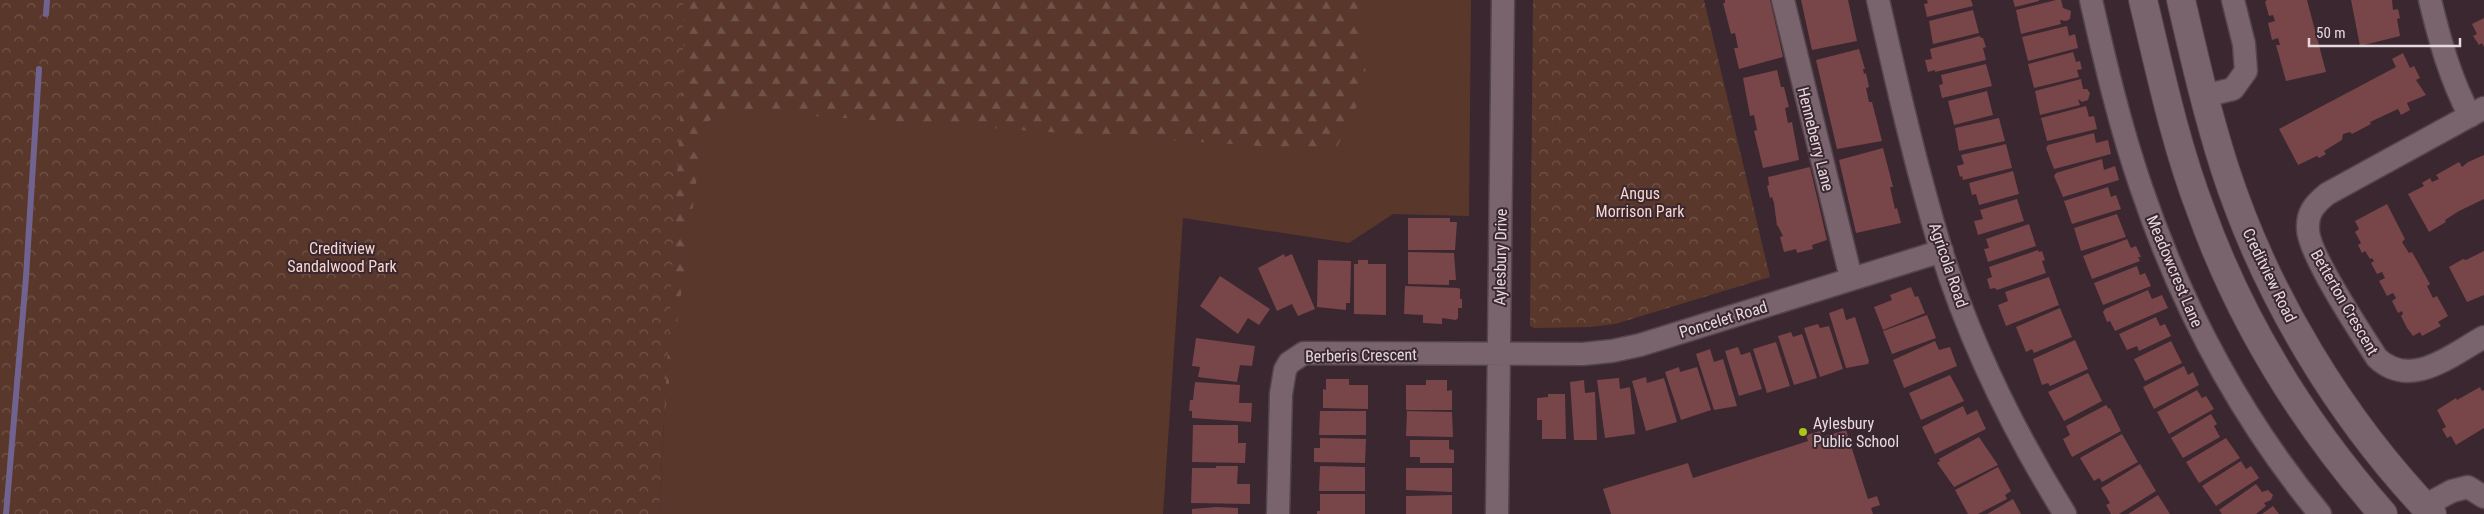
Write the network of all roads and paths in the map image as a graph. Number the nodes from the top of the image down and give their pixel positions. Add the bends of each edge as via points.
1 (1502, 0) edge
2 (1783, 0) edge
3 (1878, 0) edge
4 (2091, 0) edge
5 (2143, 0) edge
6 (2181, 0) edge
7 (2233, 0) edge
8 (2430, 0) edge
9 (2204, 96) junction
10 (2477, 112) edge
11 (1942, 251) junction
12 (1851, 278) junction
13 (2484, 337) edge
14 (1499, 354) junction
15 (2484, 497) edge
16 (2428, 510) edge
17 (1278, 514) edge
18 (1497, 514) edge
19 (2065, 514) edge
20 (2320, 514) edge
21 (2382, 514) edge

1 - 14 street, Aylesbury Drive
2 - 12 street, Henneberry Lane
3 - 11 street, Agricola Road via 1915,160
4 - 20 street, Meadowcrest Lane via 2141,186 2170,265 2203,336 2252,421
5 - 21 main road via 2183,160 2200,211 2233,286 2254,330 2299,405
6 - 9 main road, Creditview Road
7 - 9 street via 2244,44 2246,71 2232,89
8 - 10 street via 2444,56 2457,90
9 - 16 main road, Creditview Road via 2225,170 2247,228 2293,323 2352,416
10 - 13 street, Betterton Crescent via 2327,194 2315,204 2309,215 2308,231 2334,288 2384,365 2405,372 2421,371
11 - 12 street, Poncelet Road
11 - 19 street, Agricola Road via 1972,332 2007,411
12 - 14 street, Poncelet Road via 1640,345 1583,354
14 - 17 street, Berberis Crescent via 1304,353 1296,357 1285,370 1281,394
14 - 18 street, Aylesbury Drive
15 - 16 street via 2468,488 2452,491

